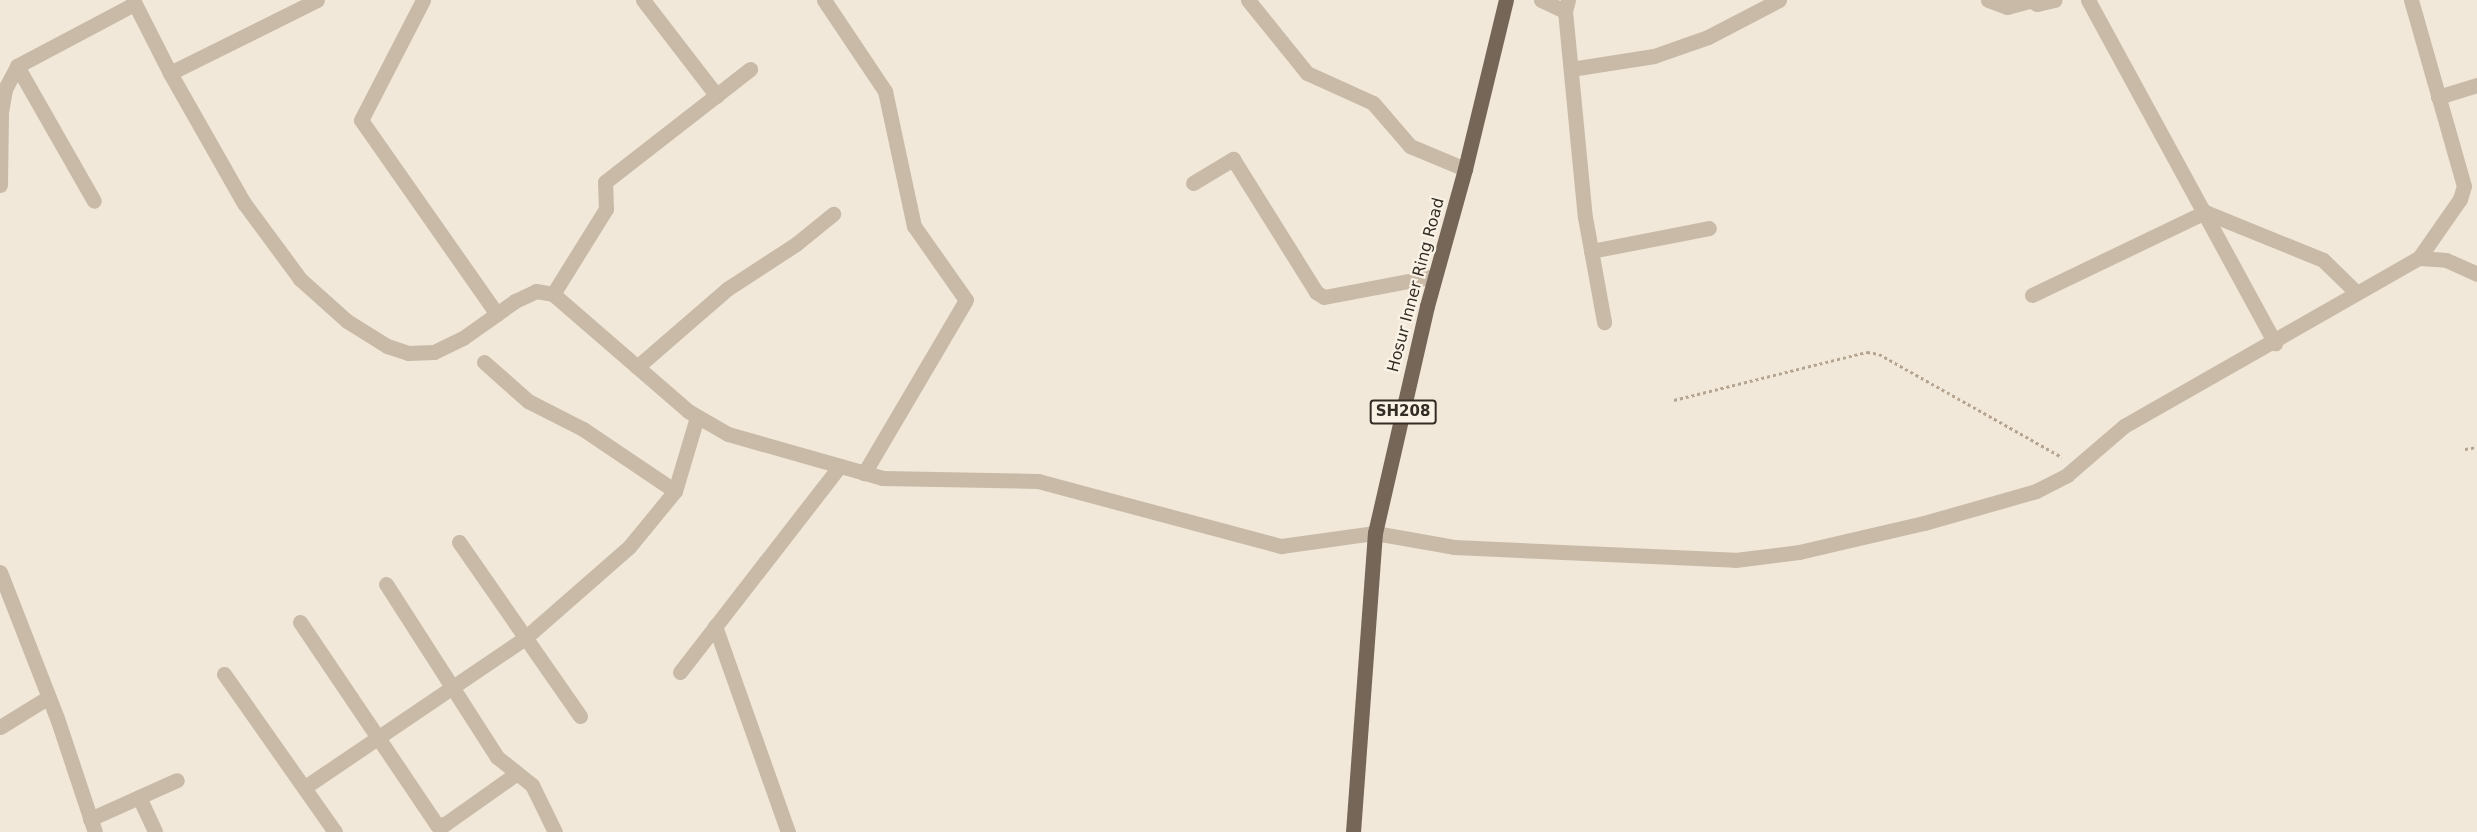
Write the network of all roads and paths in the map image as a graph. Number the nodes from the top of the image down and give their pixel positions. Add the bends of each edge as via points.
1 (317, 0) edge
2 (423, 0) edge
3 (643, 0) edge
4 (824, 0) edge
5 (1248, 0) edge
6 (1506, 0) edge
7 (1541, 0) edge
8 (1779, 0) edge
9 (1988, 0) edge
10 (2055, 0) edge
11 (2088, 0) edge
12 (2411, 0) edge
13 (2030, 1) edge
14 (134, 2) edge
15 (1567, 5) edge
16 (17, 66) junction
17 (750, 69) dead end
18 (1571, 69) junction
19 (170, 74) junction
20 (2477, 85) edge
21 (717, 96) junction
22 (2438, 98) junction
23 (1466, 169) junction
24 (1193, 183) dead end
25 (0, 185) edge
26 (94, 201) dead end
27 (2205, 212) junction
28 (833, 214) dead end
29 (1709, 228) dead end
30 (1591, 251) junction
31 (2420, 258) junction
32 (2477, 273) edge
33 (1434, 276) junction
34 (2356, 292) junction
35 (553, 294) junction
36 (2032, 295) dead end
37 (497, 314) junction
38 (1604, 322) dead end
39 (2275, 343) junction
40 (484, 362) dead end
41 (637, 367) junction
42 (1674, 400) dead end
43 (697, 417) junction
44 (2477, 447) edge
45 (2464, 449) dead end
46 (840, 466) junction
47 (2079, 467) junction
48 (864, 473) junction
49 (675, 491) junction
50 (1375, 533) junction
51 (459, 542) dead end
52 (0, 572) edge
53 (386, 584) dead end
54 (300, 622) dead end
55 (715, 626) junction
56 (525, 638) junction
57 (680, 672) dead end
58 (224, 675) dead end
59 (452, 687) junction
60 (49, 697) junction
61 (580, 716) dead end
62 (0, 727) edge
63 (380, 736) junction
64 (517, 773) junction
65 (177, 780) dead end
66 (305, 787) junction
67 (139, 797) junction
68 (93, 825) edge
69 (438, 829) edge
70 (155, 832) edge
71 (335, 832) edge
72 (555, 832) edge
73 (788, 832) edge
74 (1353, 832) edge

1 - 19 street
2 - 37 street via 361,120
3 - 21 street
4 - 48 street via 885,91 914,226 966,300
5 - 23 street via 1307,73 1373,103 1410,146
6 - 23 main road, Hosur Inner Ring Road / SH208
7 - 15 street
8 - 18 street via 1708,37 1654,56
9 - 13 street via 2007,7
10 - 13 street
11 - 27 street
12 - 22 street
14 - 16 street
14 - 19 street
15 - 18 street
16 - 25 street via 5,88 1,112
16 - 26 street
17 - 21 street
18 - 30 street
19 - 37 street via 244,203 300,279 347,321 387,346 408,353 434,352
20 - 22 street
21 - 35 street via 605,182 606,208
22 - 31 street via 2464,186 2460,199
23 - 33 main road, Hosur Inner Ring Road / SH208
24 - 33 street via 1233,159 1316,292 1324,297
27 - 34 street via 2323,260
27 - 36 street
27 - 39 street
28 - 41 street via 796,244 727,289
29 - 30 street
30 - 38 street
31 - 32 street via 2446,260
31 - 34 street
33 - 50 main road, Hosur Inner Ring Road / SH208
34 - 39 street
35 - 37 street via 536,291
35 - 41 street
39 - 47 street via 2124,426
40 - 49 street via 528,401 583,429
41 - 43 street
42 - 47 path via 1873,353
43 - 46 street via 728,434
43 - 49 street
44 - 45 path
46 - 48 street
46 - 55 street
47 - 50 street via 2036,491 1987,507 1799,552 1735,560 1454,547
48 - 50 street via 882,478 1038,481 1281,546
49 - 56 street via 629,548
50 - 74 main road, Hosur Inner Ring Road / SH208
51 - 56 street
52 - 60 street
53 - 59 street
54 - 63 street
55 - 57 street
55 - 73 street
56 - 59 street
56 - 61 street
58 - 66 street
59 - 63 street
59 - 64 street via 497,758
60 - 62 street
60 - 68 street
63 - 66 street
63 - 69 street
64 - 69 street
64 - 72 street via 532,785
65 - 67 street
66 - 71 street
67 - 68 street
67 - 70 street

